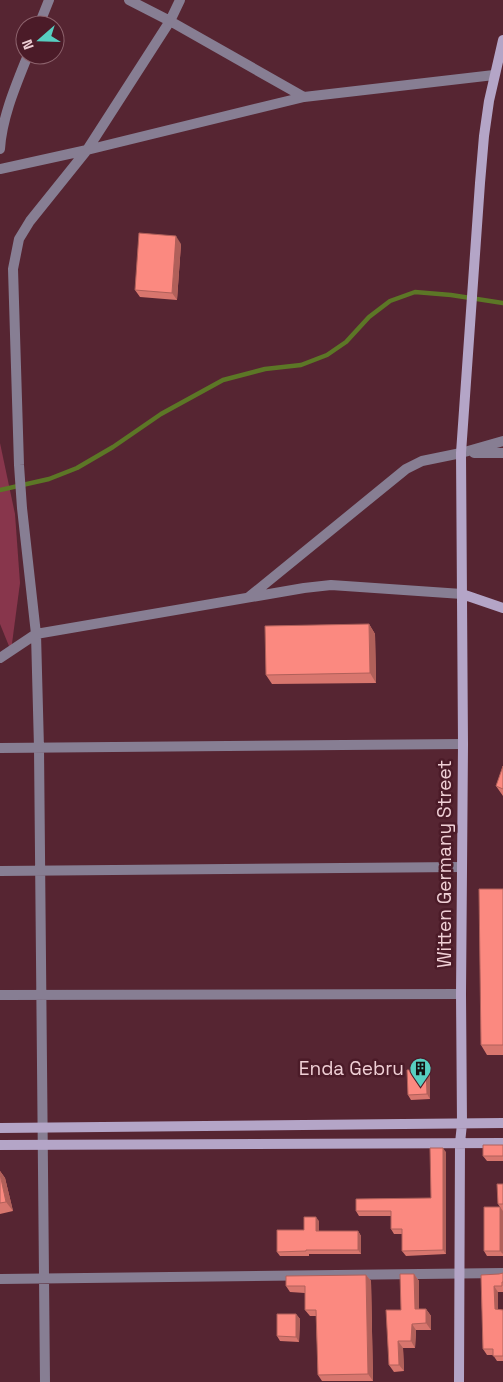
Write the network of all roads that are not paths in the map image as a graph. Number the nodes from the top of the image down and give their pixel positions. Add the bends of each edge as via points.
1 (49, 0) edge
2 (129, 0) edge
3 (180, 0) edge
4 (44, 15) edge
5 (170, 21) junction
6 (503, 40) edge
7 (24, 65) edge
8 (494, 76) junction
9 (304, 97) junction
10 (0, 149) edge
11 (87, 150) junction
12 (0, 170) edge
13 (503, 441) edge
14 (461, 452) junction
15 (503, 453) edge
16 (462, 594) junction
17 (247, 598) junction
18 (503, 608) edge
19 (36, 634) junction
20 (0, 658) edge
21 (463, 744) junction
22 (0, 748) edge
23 (39, 748) junction
24 (461, 867) junction
25 (0, 871) edge
26 (40, 871) junction
27 (461, 994) junction
28 (0, 995) edge
29 (41, 995) junction
30 (503, 1123) edge
31 (462, 1124) junction
32 (42, 1127) junction
33 (0, 1128) edge
34 (503, 1143) edge
35 (43, 1144) junction
36 (460, 1144) junction
37 (0, 1145) edge
38 (460, 1273) junction
39 (503, 1273) edge
40 (44, 1278) junction
41 (0, 1279) edge
42 (45, 1382) edge
43 (459, 1382) edge

1 - 4 street
2 - 5 street
3 - 5 street
5 - 9 street
5 - 11 street
6 - 8 street, Witten Germany Street
7 - 10 street via 13,91
8 - 9 street
8 - 14 street, Witten Germany Street via 484,136
9 - 11 street
11 - 12 street
11 - 19 street via 30,221 19,239 13,269 19,465
13 - 14 street
14 - 15 street
14 - 16 street, Witten Germany Street
14 - 17 street via 406,468
16 - 17 street via 331,585
16 - 18 street
16 - 21 street, Witten Germany Street
17 - 19 street
19 - 20 street
19 - 23 street
21 - 23 street
21 - 24 street, Witten Germany Street
22 - 23 street
23 - 26 street
24 - 26 street
24 - 27 street, Witten Germany Street
25 - 26 street
26 - 29 street
27 - 29 street
27 - 31 street, Witten Germany Street
28 - 29 street
29 - 32 street
30 - 31 street
31 - 32 street
31 - 36 street, Witten Germany Street
32 - 33 street
32 - 35 street
34 - 36 street
35 - 36 street
35 - 37 street
35 - 40 street
36 - 38 street, Witten Germany Street
38 - 39 street
38 - 40 street
38 - 43 street, Witten Germany Street
40 - 41 street
40 - 42 street

